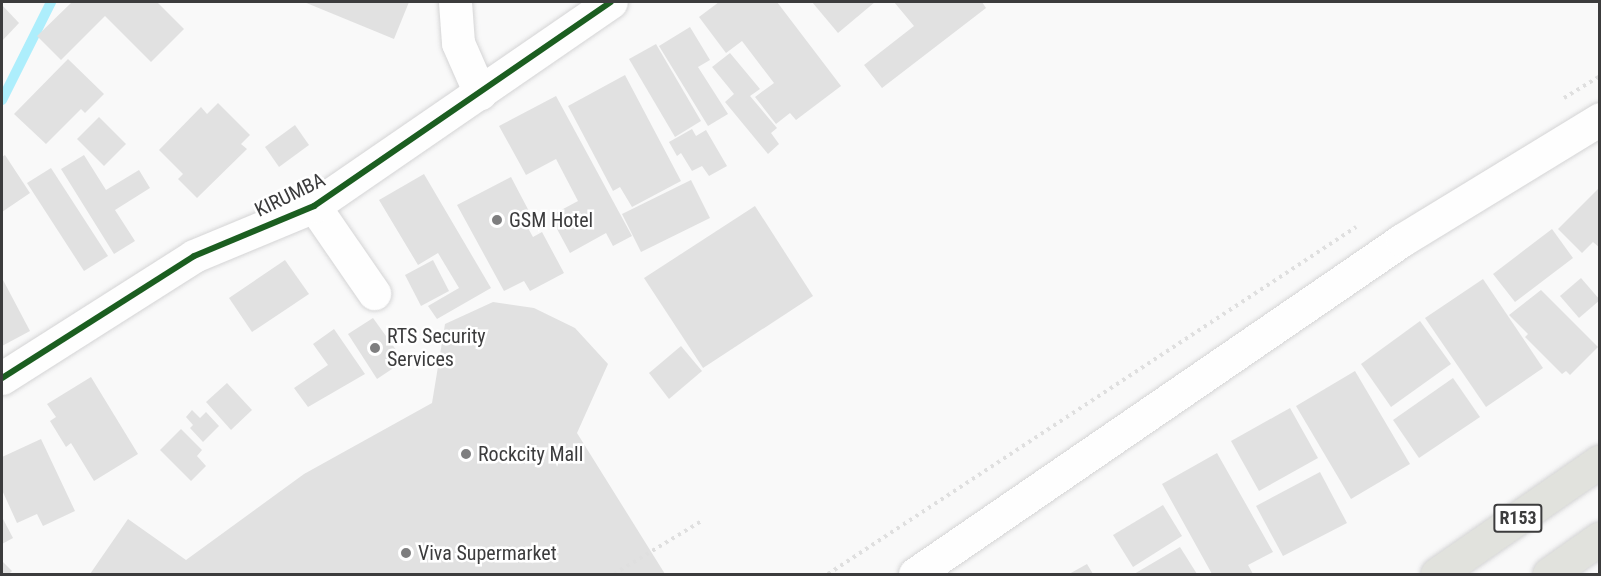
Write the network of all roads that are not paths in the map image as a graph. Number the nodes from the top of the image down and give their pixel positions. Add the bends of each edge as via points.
1 (455, 2) edge
2 (611, 2) edge
3 (480, 93) junction
4 (1599, 119) edge
5 (314, 206) junction
6 (374, 293) dead end
7 (2, 378) edge
8 (1599, 462) edge
9 (1599, 538) edge
10 (915, 574) edge
11 (1437, 574) edge
12 (1549, 574) edge

1 - 3 street via 458,43
2 - 3 street, KIRUMBA
3 - 5 street, KIRUMBA
4 - 10 street via 1402,240
5 - 6 street
5 - 7 street, KIRUMBA via 194,256
8 - 11 main road, R153
9 - 12 main road

